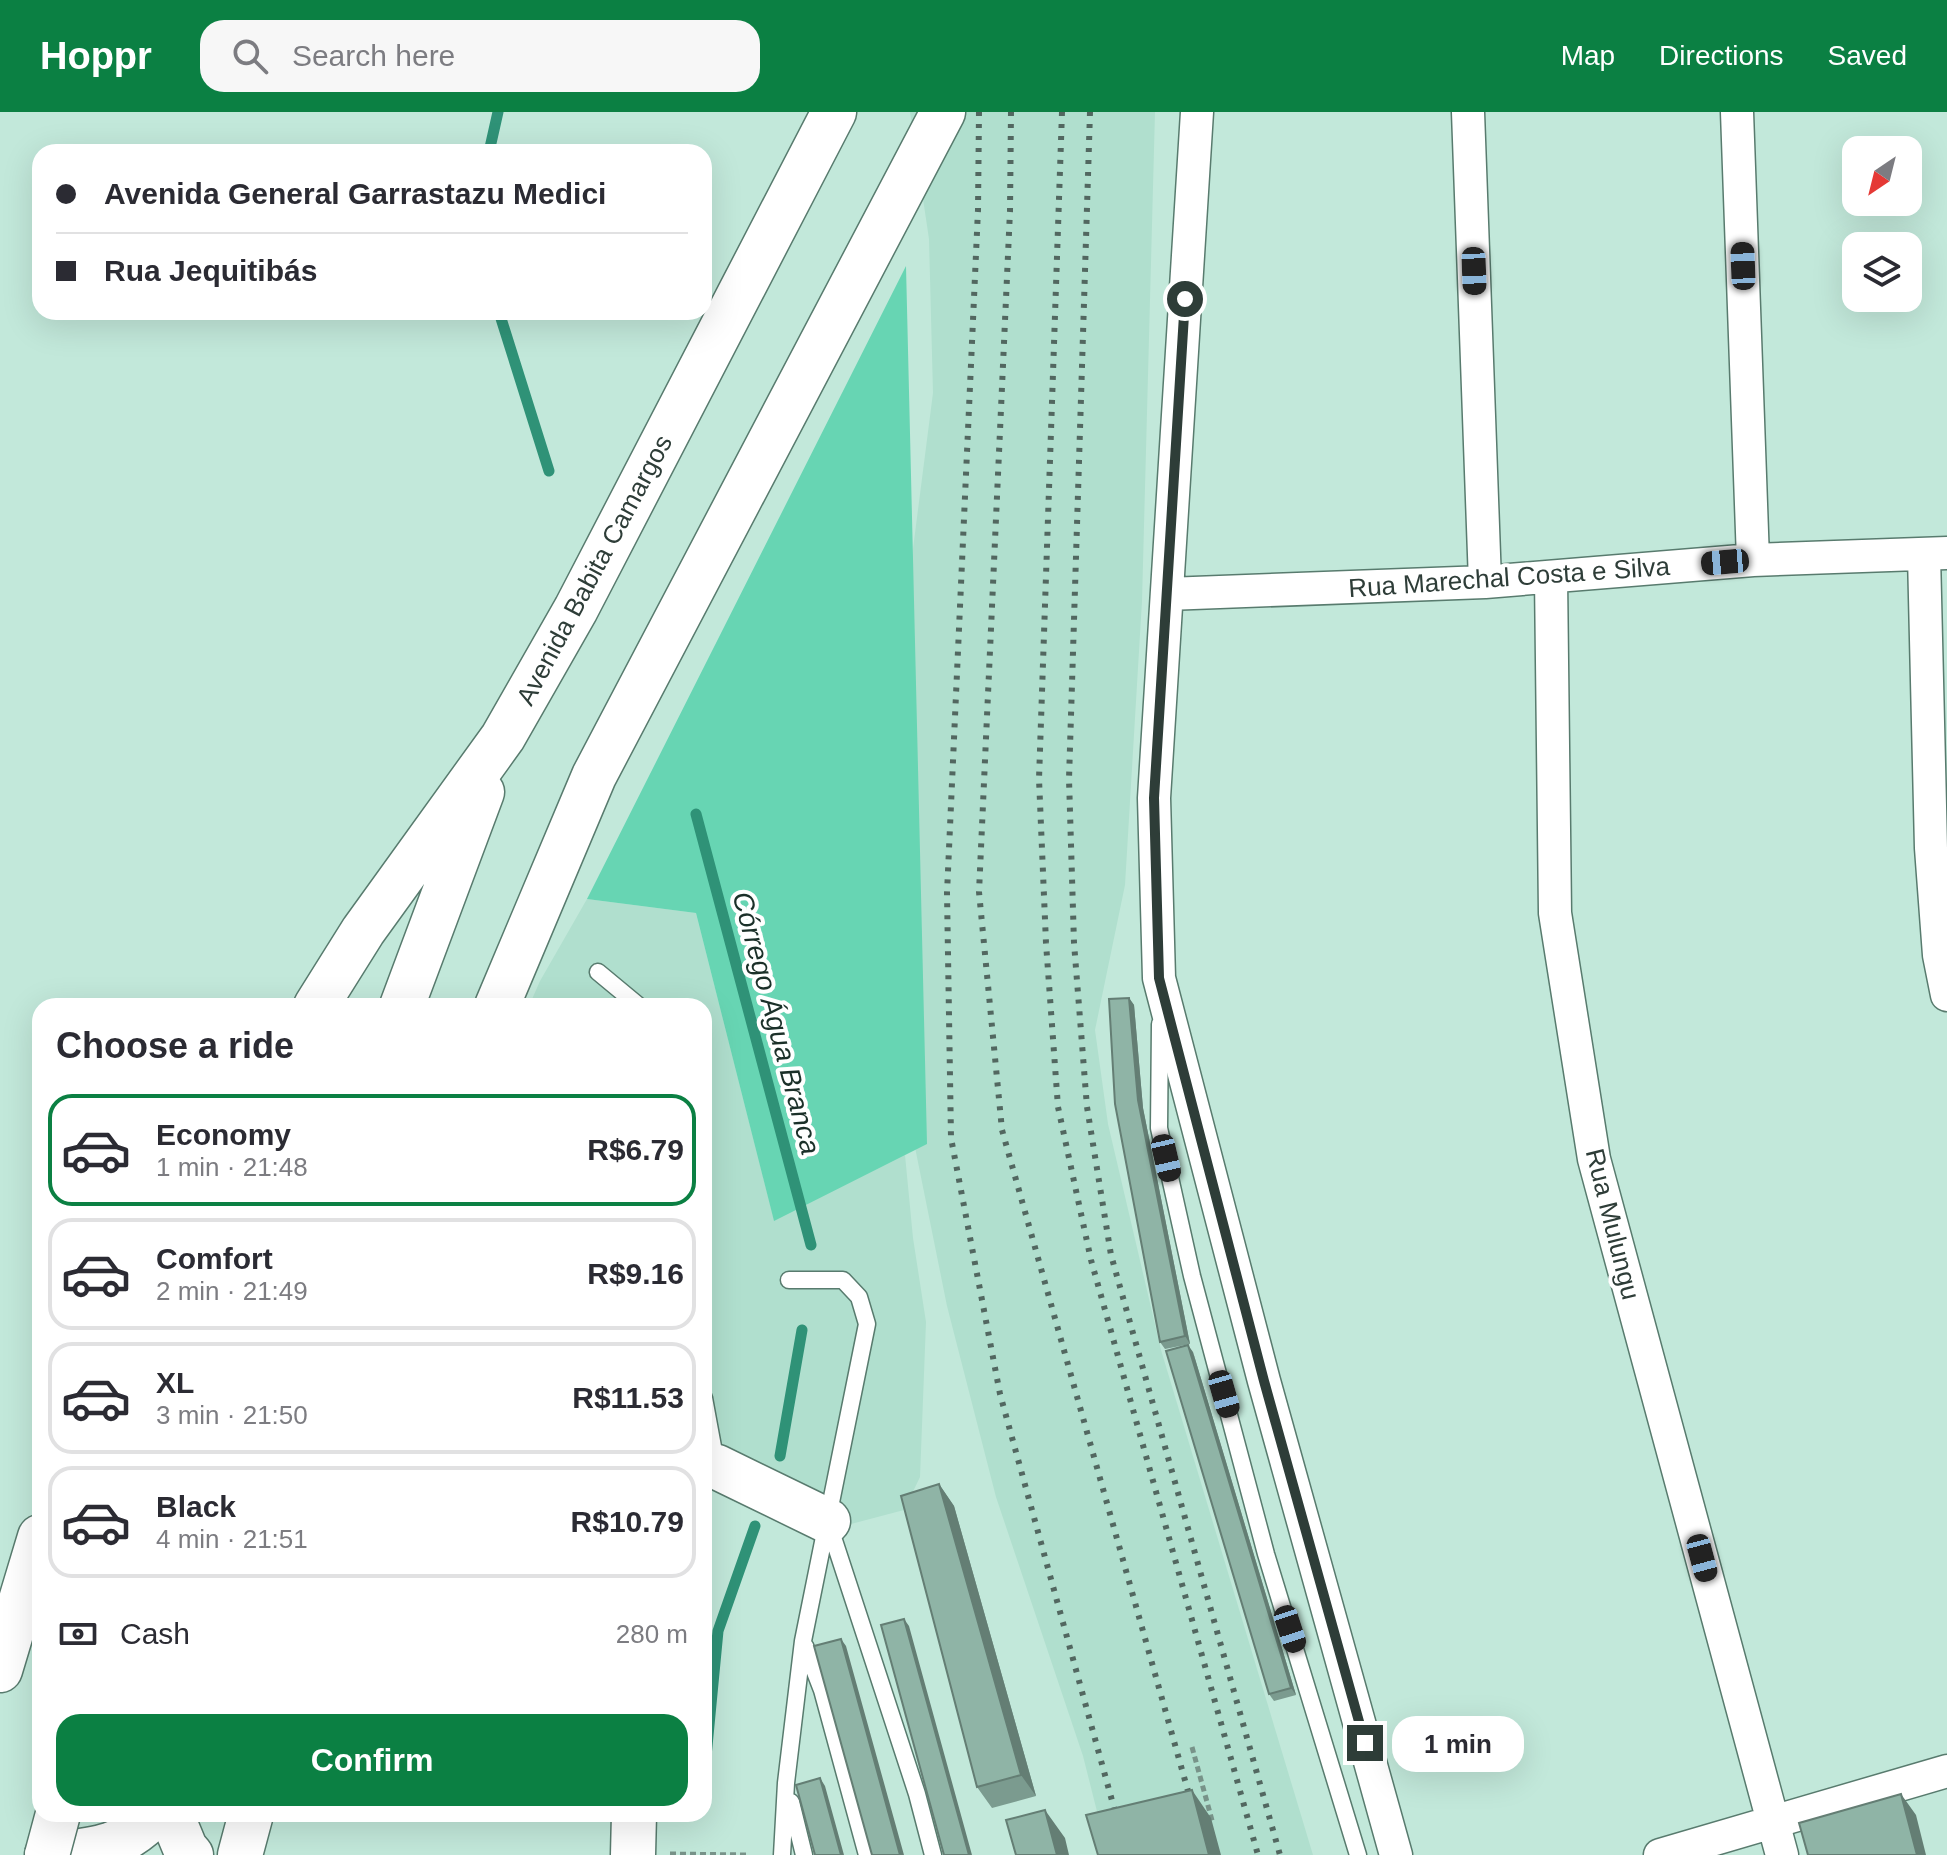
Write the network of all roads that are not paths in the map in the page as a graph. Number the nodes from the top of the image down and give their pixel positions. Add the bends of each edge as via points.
1 (834, 112) edge
2 (943, 112) edge
3 (1197, 112) edge
4 (1468, 112) edge
5 (1737, 112) edge
6 (1936, 554) edge
7 (1753, 560) junction
8 (1551, 577) junction
9 (1485, 582) junction
10 (1167, 594) junction
11 (503, 737) junction
12 (598, 972) dead end
13 (1159, 978) junction
14 (1947, 995) edge
15 (319, 998) edge
16 (405, 998) edge
17 (500, 998) edge
18 (629, 998) edge
19 (789, 1280) dead end
20 (712, 1474) edge
21 (828, 1521) junction
22 (32, 1564) edge
23 (803, 1641) junction
24 (0, 1670) edge
25 (1947, 1771) edge
26 (786, 1783) junction
27 (1773, 1821) junction
28 (56, 1822) edge
29 (148, 1822) edge
30 (174, 1822) edge
31 (249, 1822) edge
32 (634, 1822) edge
33 (47, 1855) edge
34 (191, 1855) edge
35 (240, 1855) edge
36 (632, 1855) edge
37 (782, 1855) edge
38 (804, 1855) edge
39 (867, 1855) edge
40 (933, 1855) edge
41 (1358, 1855) edge
42 (1396, 1855) edge
43 (1660, 1855) edge
44 (1782, 1855) edge

1 - 11 main road, Avenida Babita Camargos via 576,609
2 - 17 main road via 594,776
3 - 10 street
4 - 9 street
5 - 7 street
6 - 7 street, Rua Marechal Costa e Silva
6 - 14 street via 1931,848
7 - 8 street, Rua Marechal Costa e Silva
8 - 9 street, Rua Marechal Costa e Silva
8 - 27 street, Rua Mulungu via 1555,913 1594,1159
9 - 10 street, Rua Marechal Costa e Silva
10 - 13 street via 1154,798
11 - 15 main road, Avenida Babita Camargos
11 - 16 main road
12 - 18 lane
13 - 41 lane via 1159,1128 1192,1276 1266,1554
13 - 42 street
19 - 21 lane via 843,1280 859,1297 867,1324
20 - 21 main road
21 - 23 lane
21 - 40 lane
22 - 24 main road
23 - 26 lane
23 - 39 lane via 822,1690
25 - 27 street
26 - 37 lane
26 - 38 lane
27 - 43 street
27 - 44 street, Rua Mulungu
28 - 33 main road, bridge
29 - 33 main road via 114,1845
30 - 34 main road
31 - 35 main road
32 - 36 main road

